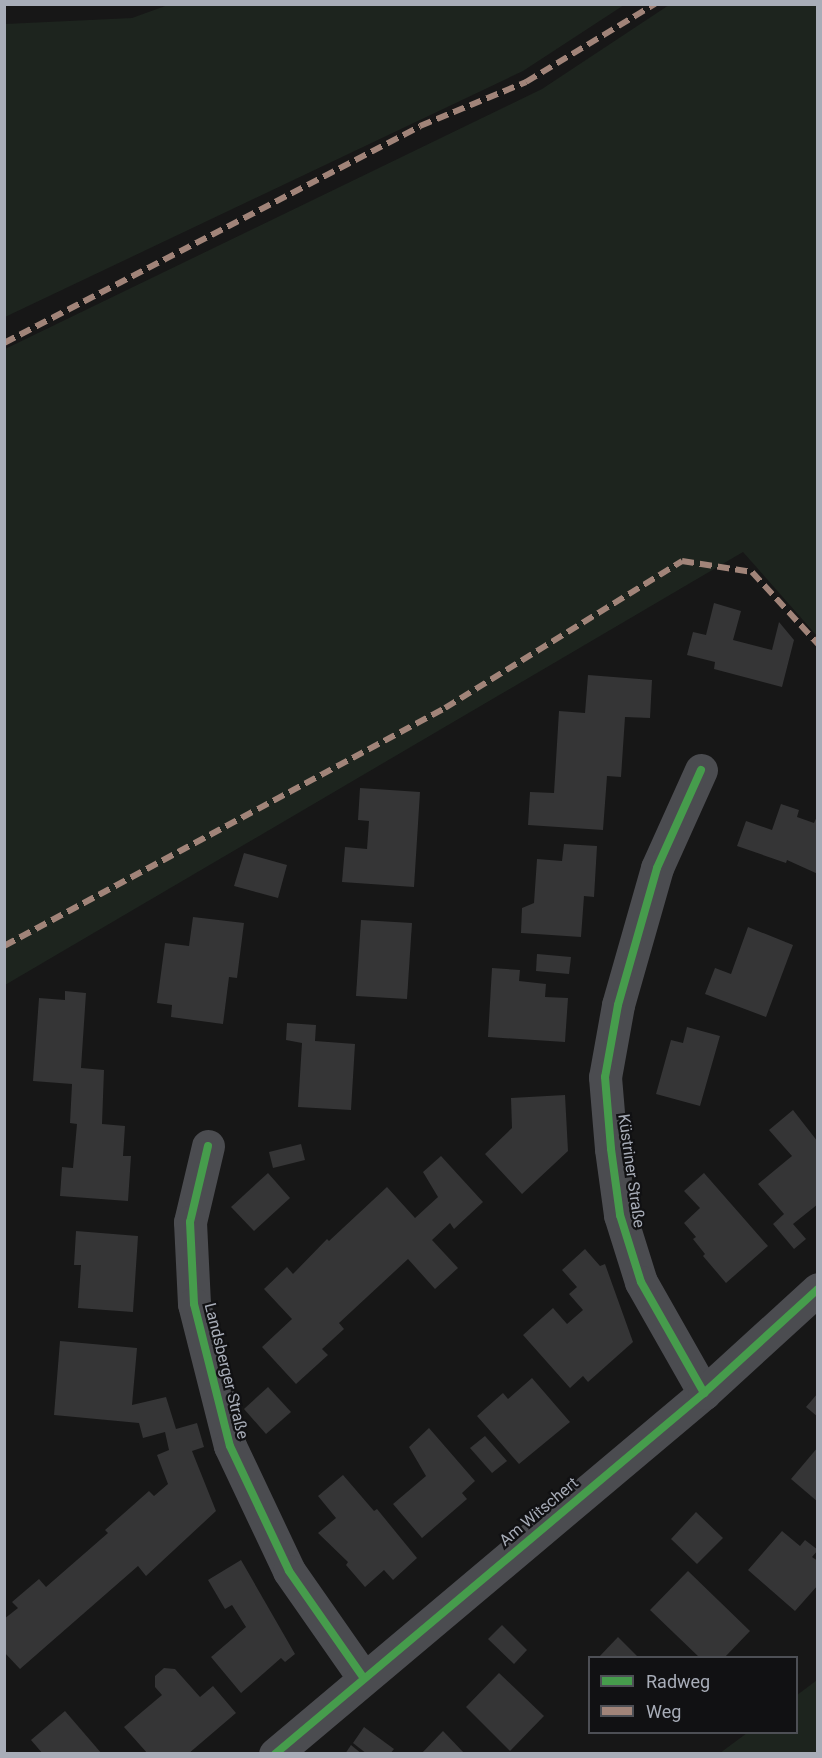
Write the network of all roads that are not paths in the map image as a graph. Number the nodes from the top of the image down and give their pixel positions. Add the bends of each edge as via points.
1 (701, 770) dead end
2 (208, 1146) dead end
3 (818, 1289) edge
4 (704, 1393) junction
5 (363, 1677) junction
6 (275, 1754) edge

1 - 4 street, Küstriner Straße via 657,868 618,1005 605,1077 620,1215 637,1271
2 - 5 street, Landsberger Straße via 190,1222 194,1304 230,1446 289,1571
3 - 4 street, Am Witschert
4 - 5 street, Am Witschert
5 - 6 street, Am Witschert

